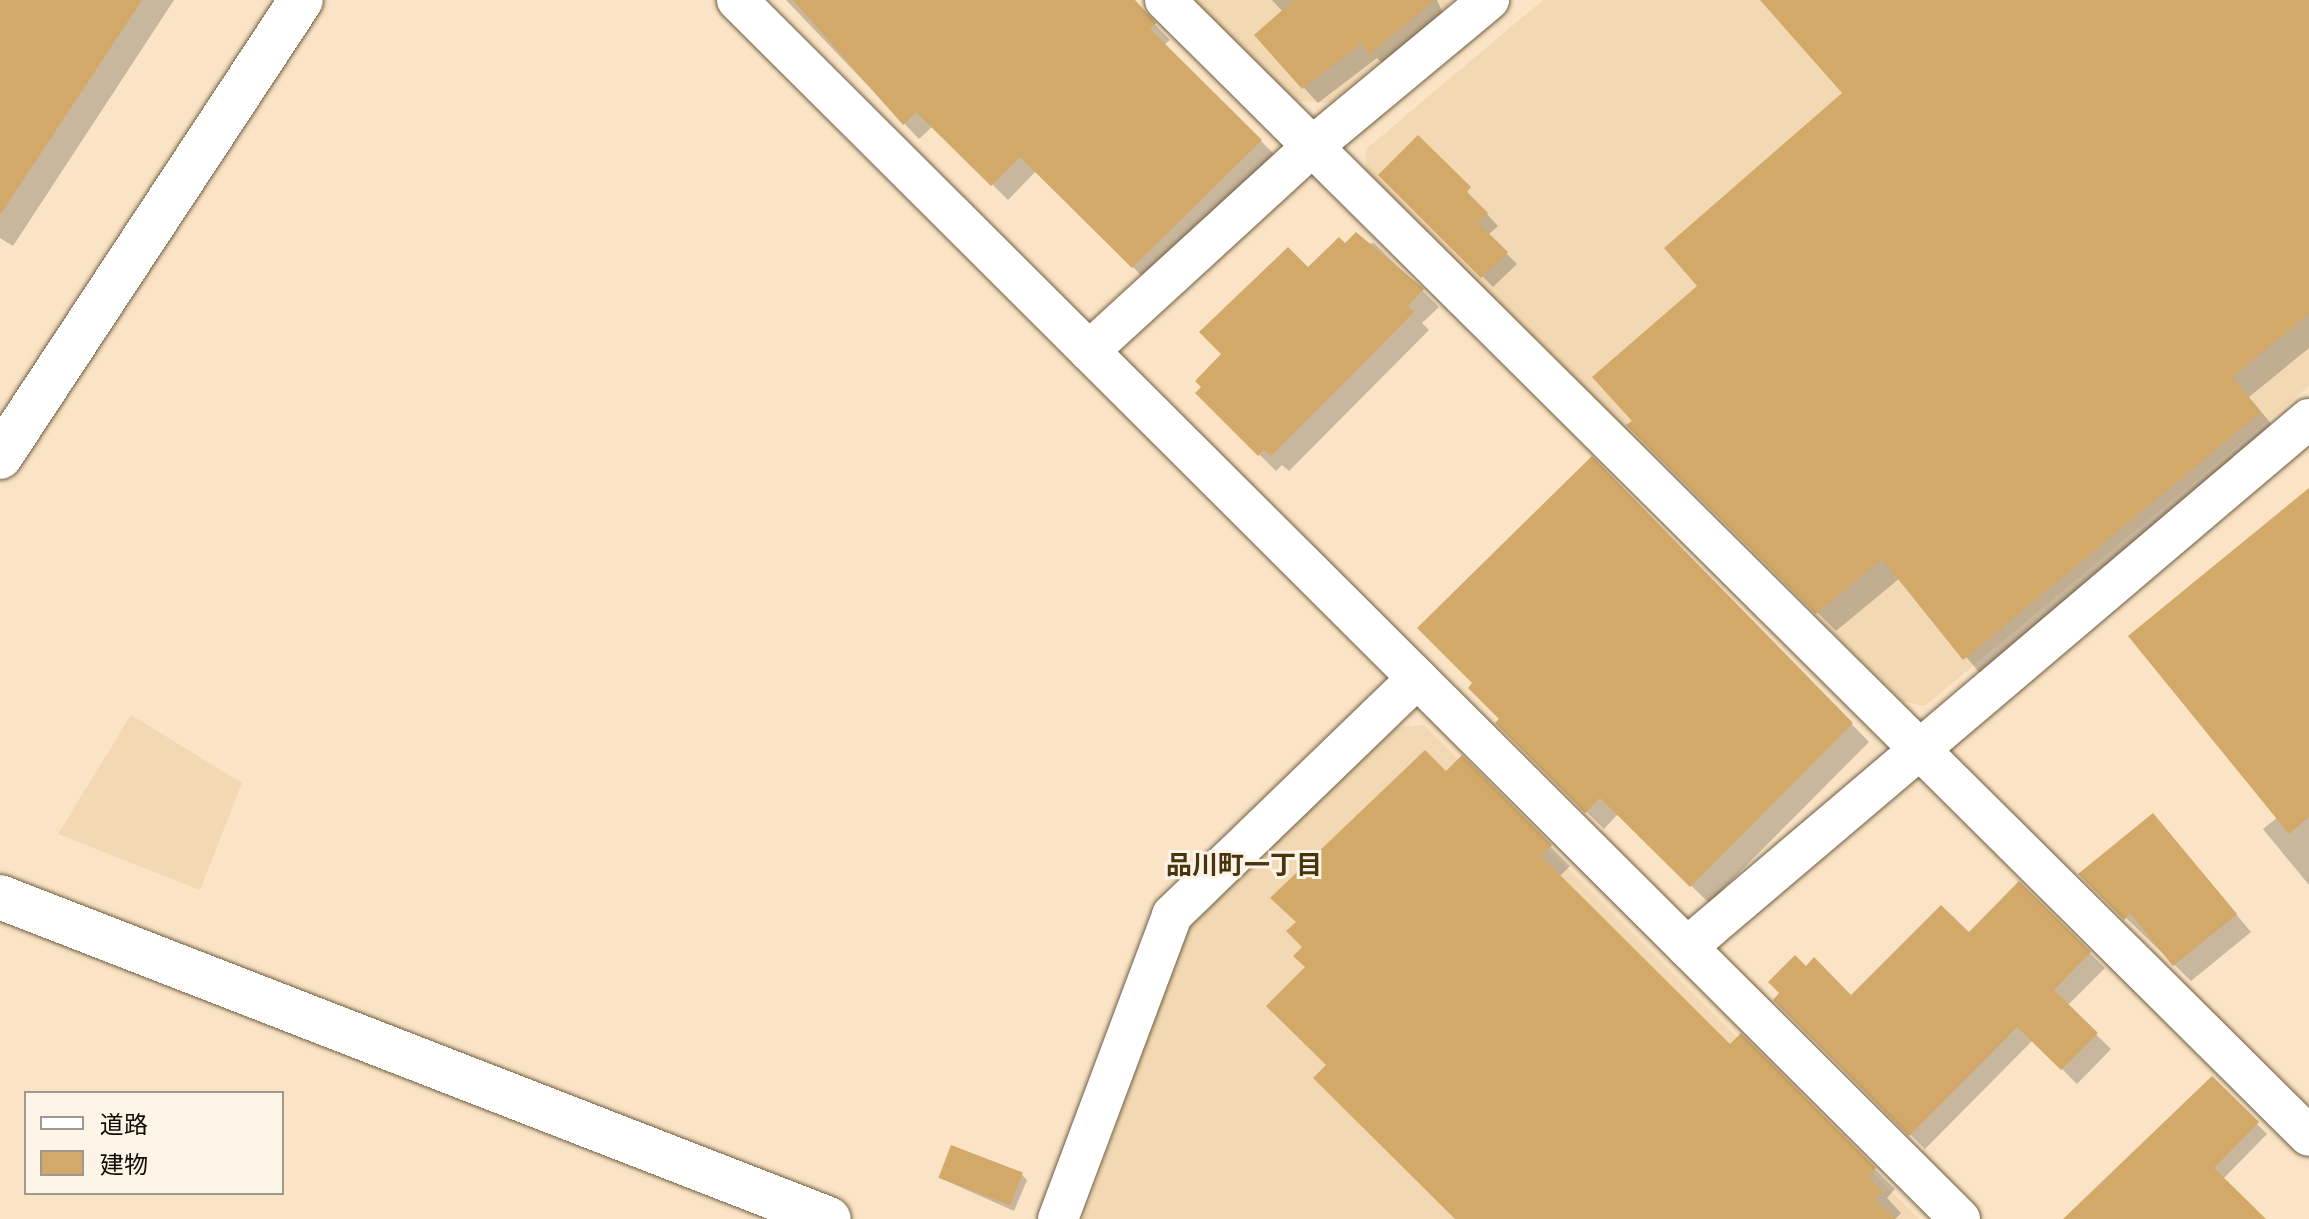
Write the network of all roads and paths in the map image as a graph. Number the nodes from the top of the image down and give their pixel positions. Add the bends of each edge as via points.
1 (301, 0) edge
2 (737, 0) edge
3 (1165, 0) edge
4 (1489, 0) edge
5 (1313, 146) junction
6 (1089, 351) junction
7 (2309, 419) edge
8 (0, 457) edge
9 (1417, 678) junction
10 (1921, 746) junction
11 (0, 897) edge
12 (1687, 947) junction
13 (2309, 1136) edge
14 (829, 1219) edge
15 (1058, 1219) edge
16 (1960, 1219) edge

1 - 8 street
2 - 6 street
3 - 5 street
4 - 5 street
5 - 6 street
5 - 10 street
6 - 9 street
7 - 10 street
9 - 12 street
9 - 15 street via 1172,915
10 - 12 street
10 - 13 street
11 - 14 street
12 - 16 street

